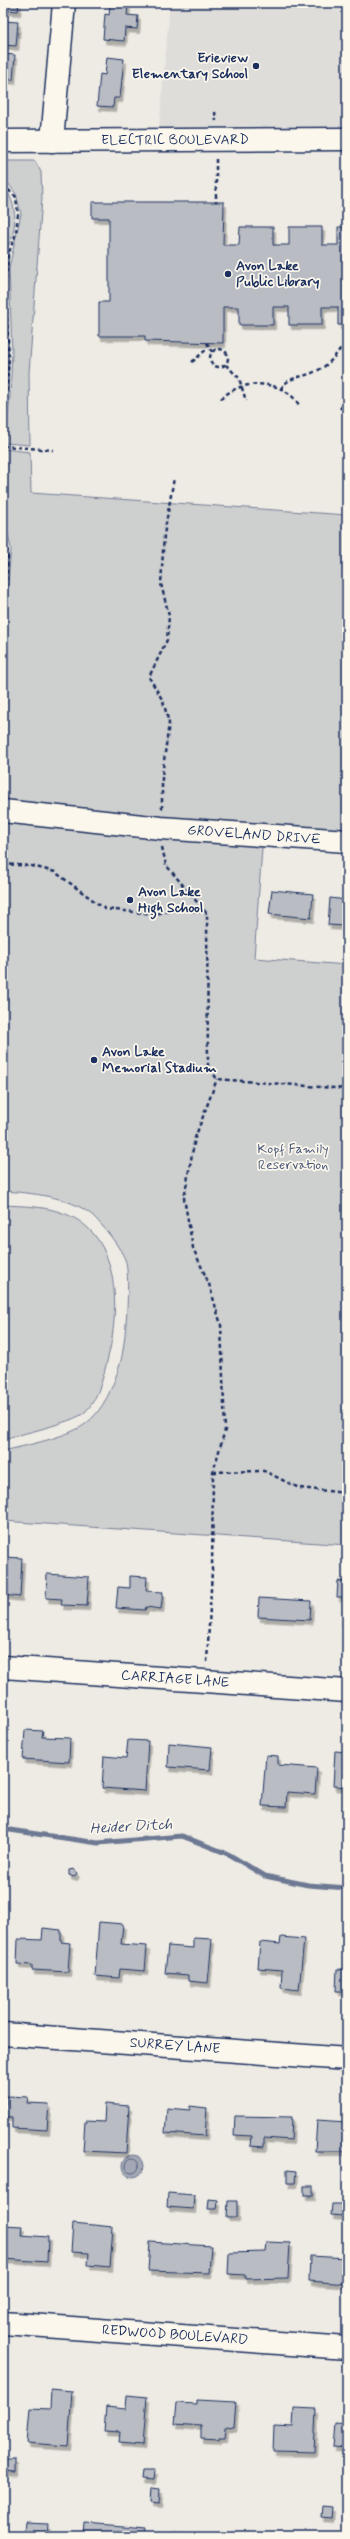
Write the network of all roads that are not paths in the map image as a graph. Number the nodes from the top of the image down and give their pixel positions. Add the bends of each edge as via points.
1 (64, 3) edge
2 (347, 138) edge
3 (3, 141) edge
4 (52, 141) junction
5 (3, 811) edge
6 (347, 841) edge
7 (3, 1667) edge
8 (347, 1691) edge
9 (3, 2034) edge
10 (347, 2059) edge
11 (3, 2323) edge
12 (347, 2348) edge

1 - 4 street
2 - 4 street, ELECTRIC BOULEVARD
3 - 4 street, ELECTRIC BOULEVARD
5 - 6 street, GROVELAND DRIVE via 161,828
7 - 8 street, CARRIAGE LANE
9 - 10 street, SURREY LANE
11 - 12 street, REDWOOD BOULEVARD

